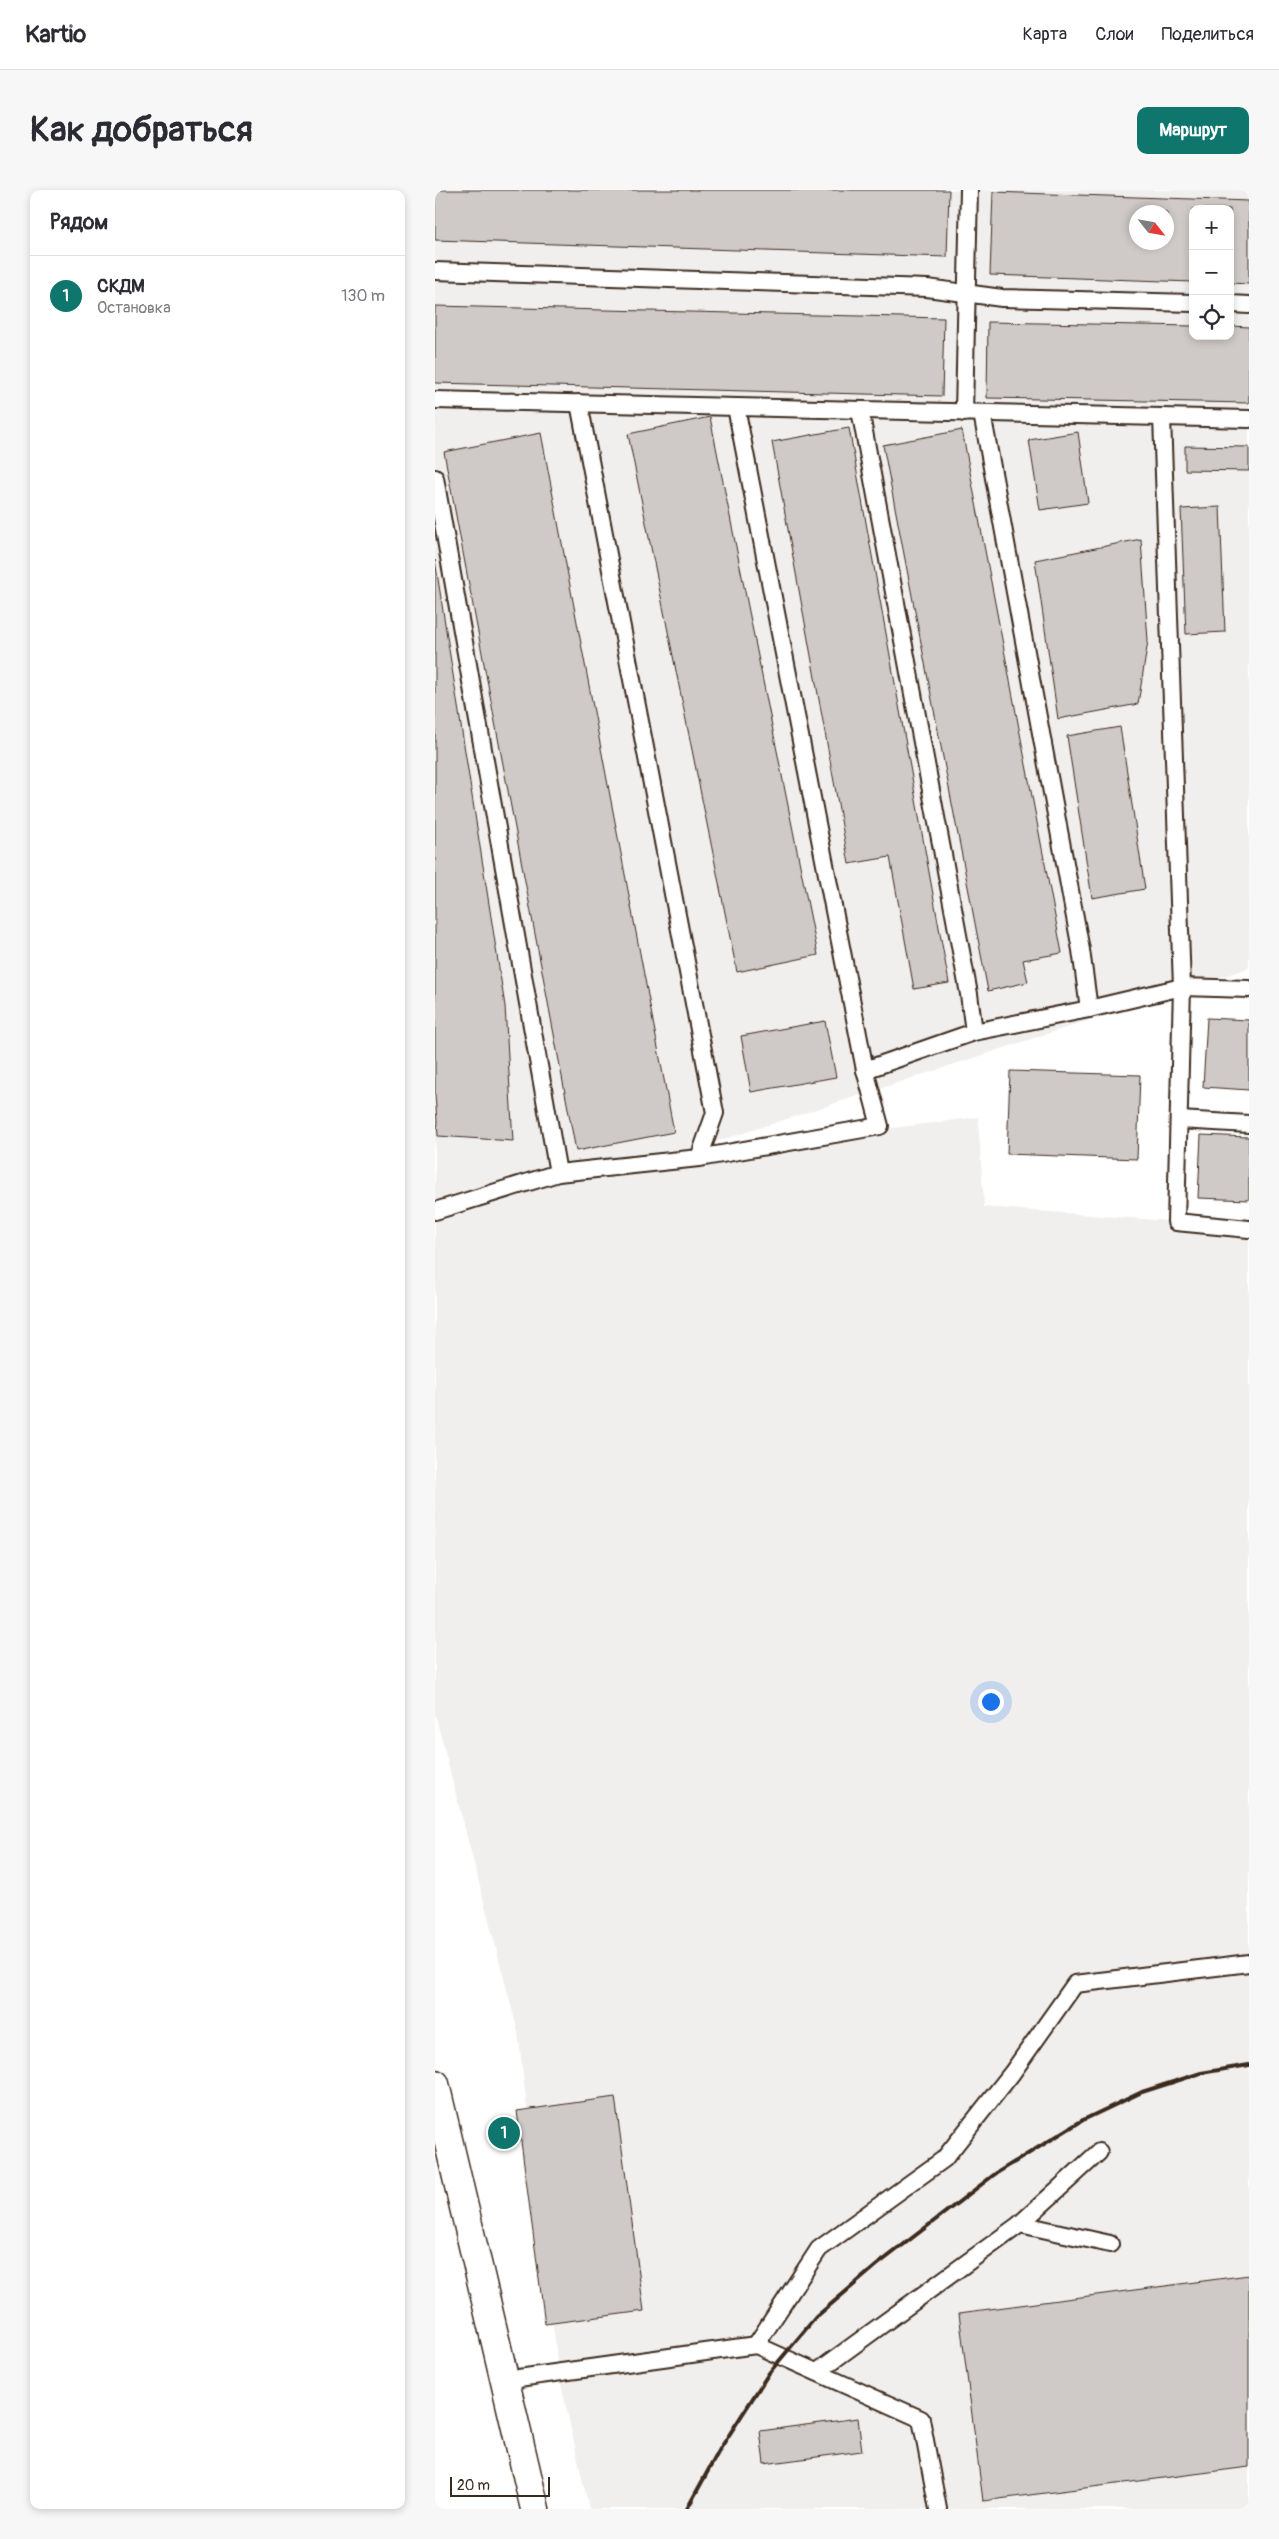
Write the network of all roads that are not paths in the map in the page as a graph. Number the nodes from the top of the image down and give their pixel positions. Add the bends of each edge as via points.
1 (969, 190) edge
2 (435, 272) edge
3 (966, 294) junction
4 (1189, 303) edge
5 (1234, 304) edge
6 (1249, 305) edge
7 (435, 400) edge
8 (579, 404) junction
9 (736, 407) junction
10 (860, 410) junction
11 (964, 413) junction
12 (982, 414) junction
13 (1162, 417) junction
14 (1249, 419) edge
15 (435, 478) edge
16 (1182, 986) junction
17 (1249, 989) edge
18 (1089, 1009) junction
19 (974, 1032) junction
20 (865, 1070) junction
21 (1179, 1120) junction
22 (1249, 1124) edge
23 (699, 1158) junction
24 (558, 1173) junction
25 (435, 1211) edge
26 (1249, 1229) edge
27 (1249, 1963) edge
28 (435, 2084) edge
29 (1099, 2152) dead end
30 (1020, 2224) junction
31 (1110, 2244) dead end
32 (755, 2344) junction
33 (817, 2372) junction
34 (503, 2380) junction
35 (535, 2509) edge
36 (938, 2509) edge

1 - 3 lane
2 - 3 lane via 927,288
3 - 4 lane via 1002,298
3 - 11 lane
5 - 6 lane
7 - 8 lane
8 - 9 lane
8 - 23 lane via 715,1113
9 - 10 lane
9 - 20 lane
10 - 11 lane
10 - 19 lane
11 - 12 lane
12 - 13 lane
12 - 18 lane
13 - 14 lane
13 - 16 lane
15 - 24 lane
16 - 17 lane
16 - 18 lane
16 - 21 lane
18 - 19 lane
19 - 20 lane
20 - 23 lane via 880,1126
21 - 22 lane
21 - 26 lane via 1176,1222
23 - 24 lane
24 - 25 lane
27 - 32 lane via 1075,1984 1013,2073 944,2159 819,2249
28 - 34 street
29 - 30 lane
30 - 31 lane
30 - 33 lane
32 - 33 lane
32 - 34 lane
33 - 36 lane via 921,2419
34 - 35 street

